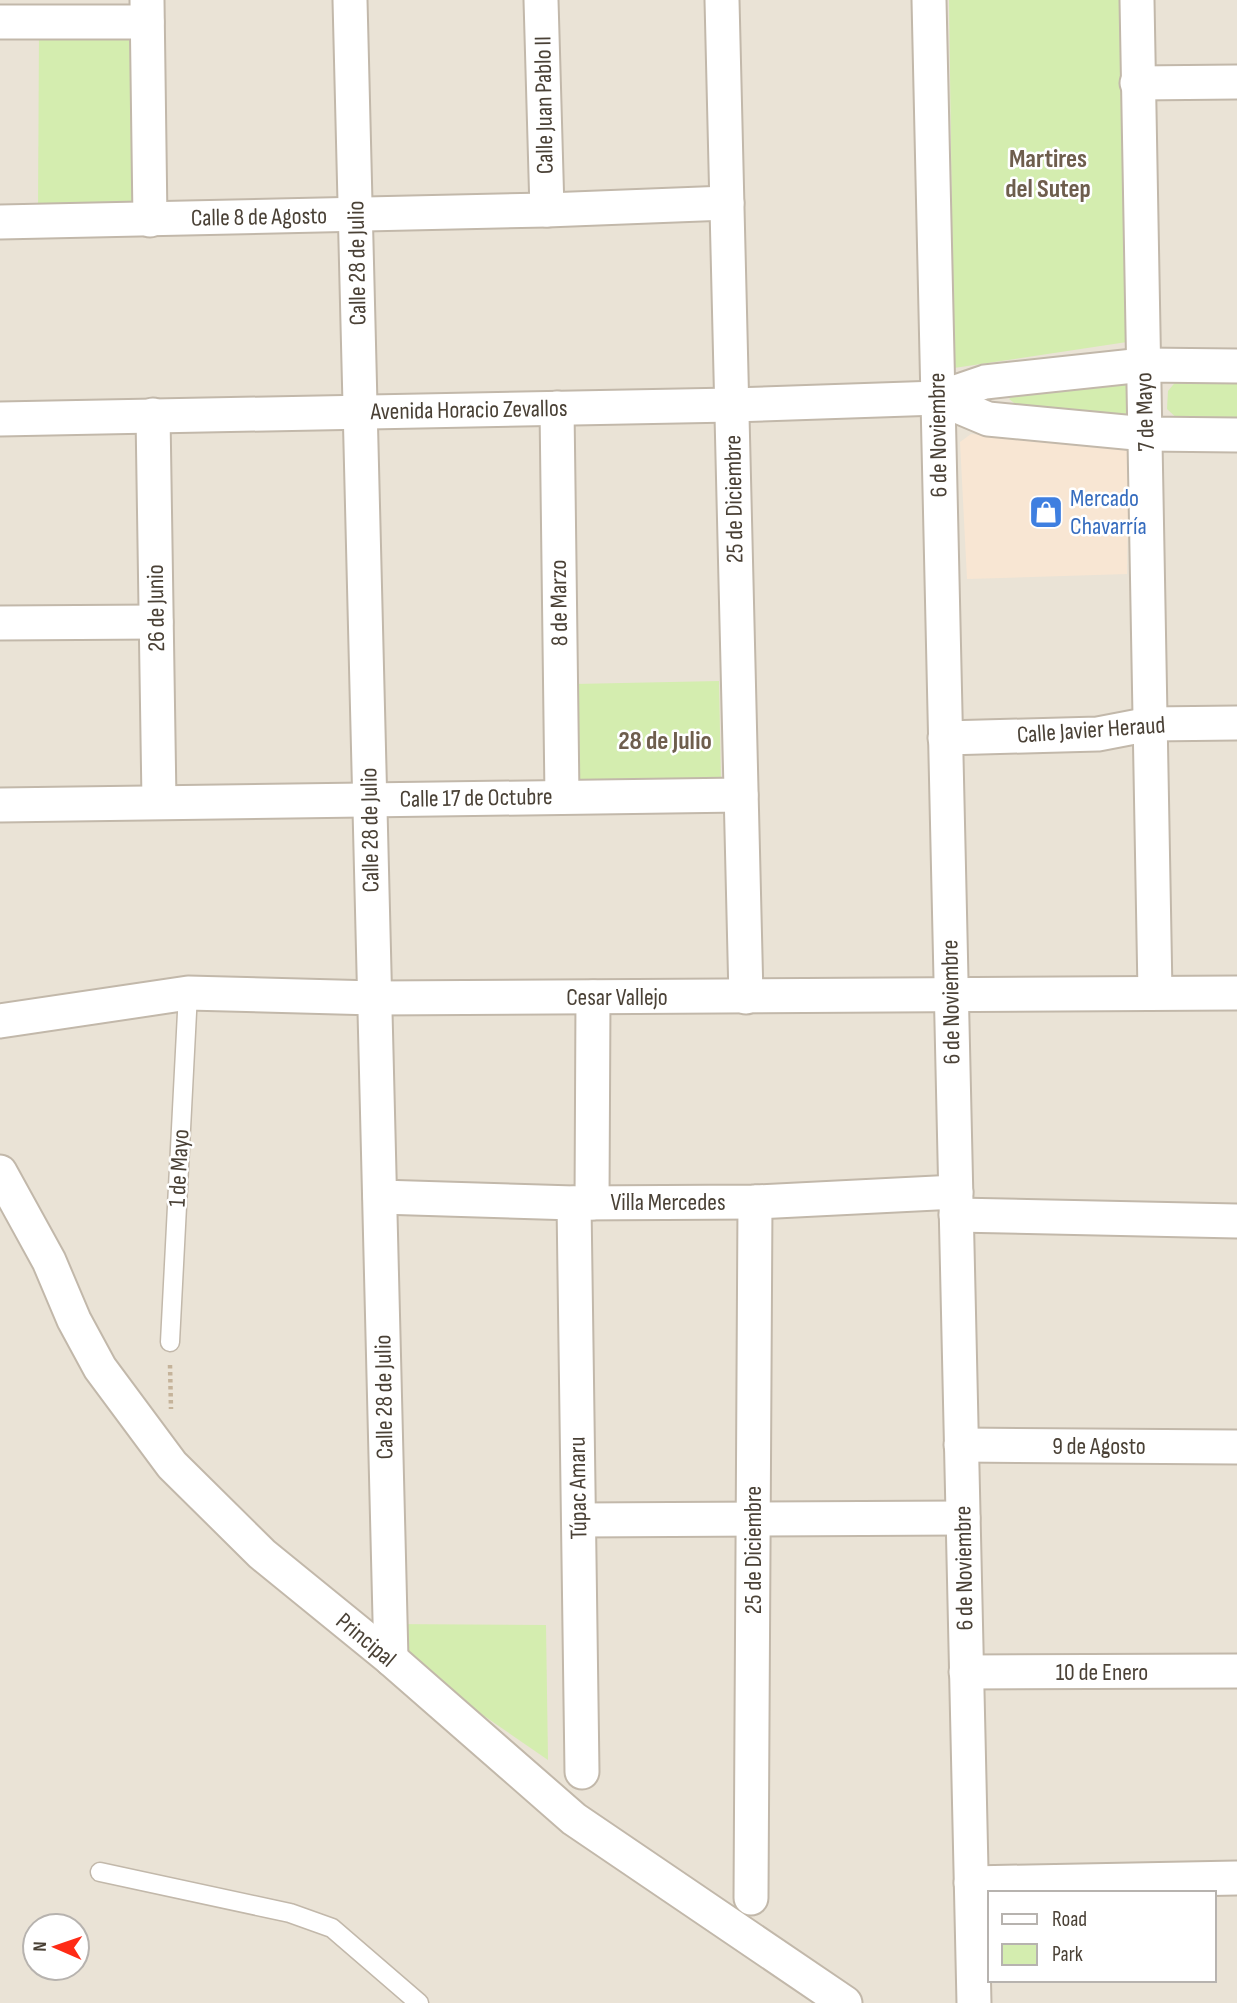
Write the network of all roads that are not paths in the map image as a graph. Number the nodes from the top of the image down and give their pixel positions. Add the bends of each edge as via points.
1 (351, 0) edge
2 (541, 0) edge
3 (722, 0) edge
4 (929, 0) edge
5 (1137, 0) edge
6 (147, 11) edge
7 (0, 22) edge
8 (1237, 82) edge
9 (1137, 83) junction
10 (727, 203) junction
11 (547, 210) junction
12 (356, 214) junction
13 (150, 220) junction
14 (0, 222) edge
15 (1143, 365) junction
16 (1237, 366) edge
17 (937, 398) junction
18 (732, 405) junction
19 (557, 408) junction
20 (360, 412) junction
21 (153, 415) junction
22 (0, 419) edge
23 (1146, 434) junction
24 (1237, 435) edge
25 (156, 622) junction
26 (0, 624) edge
27 (1237, 723) edge
28 (1150, 724) junction
29 (945, 738) junction
30 (741, 795) junction
31 (562, 797) junction
32 (370, 799) junction
33 (159, 801) junction
34 (0, 805) edge
35 (1155, 992) junction
36 (188, 993) junction
37 (1237, 993) edge
38 (951, 994) junction
39 (746, 997) junction
40 (374, 998) junction
41 (593, 998) junction
42 (0, 1021) edge
43 (0, 1172) edge
44 (380, 1197) junction
45 (755, 1202) junction
46 (583, 1203) junction
47 (956, 1203) junction
48 (1237, 1221) edge
49 (170, 1342) dead end
50 (961, 1445) junction
51 (1237, 1447) edge
52 (963, 1518) junction
53 (753, 1519) junction
54 (579, 1520) junction
55 (391, 1660) junction
56 (1237, 1671) edge
57 (967, 1672) junction
58 (582, 1772) dead end
59 (100, 1872) dead end
60 (1237, 1878) edge
61 (971, 1883) junction
62 (751, 1898) dead end
63 (419, 2003) edge
64 (845, 2003) edge
65 (974, 2003) edge

1 - 12 street, Calle 28 de Julio
2 - 11 street, Calle Juan Pablo II
3 - 10 street, 25 de Diciembre
4 - 17 street, 6 de Noviembre
5 - 9 street, 7 de Mayo
6 - 7 street
6 - 13 street
8 - 9 street
9 - 15 street, 7 de Mayo
10 - 11 street, Calle 8 de Agosto
10 - 18 street, 25 de Diciembre
11 - 12 street, Calle 8 de Agosto
12 - 13 street, Calle 8 de Agosto
12 - 20 street, Calle 28 de Julio
13 - 14 street, Calle 8 de Agosto
15 - 16 street, Avenida Horacio Zevallos
15 - 17 street, Avenida Horacio Zevallos via 985,382
15 - 23 street, 7 de Mayo
17 - 18 street, Avenida Horacio Zevallos
17 - 23 street, Avenida Horacio Zevallos via 988,419
17 - 29 street, 6 de Noviembre
18 - 19 street, Avenida Horacio Zevallos
18 - 30 street, 25 de Diciembre
19 - 20 street, Avenida Horacio Zevallos
19 - 31 street, 8 de Marzo
20 - 21 street, Avenida Horacio Zevallos
20 - 32 street, Calle 28 de Julio
21 - 22 street, Avenida Horacio Zevallos
21 - 25 street, 26 de Junio
23 - 24 street, Avenida Horacio Zevallos
23 - 28 street, 7 de Mayo
25 - 26 street
25 - 33 street, 26 de Junio
27 - 28 street, Calle Javier Heraud
28 - 29 street, Calle Javier Heraud via 1098,734
28 - 35 street, 7 de Mayo
29 - 38 street, 6 de Noviembre
30 - 31 street, Calle 17 de Octubre
30 - 39 street, 25 de Diciembre
31 - 32 street, Calle 17 de Octubre
32 - 33 street, Calle 17 de Octubre
32 - 40 street, Calle 28 de Julio
33 - 34 street, Calle 17 de Octubre
35 - 37 street, Cesar Vallejo
35 - 38 street, Cesar Vallejo
36 - 40 street, Cesar Vallejo
36 - 42 street, Cesar Vallejo
36 - 49 lane, 1 de Mayo
38 - 39 street, Cesar Vallejo
38 - 47 street, 6 de Noviembre
39 - 41 street, Cesar Vallejo
40 - 41 street, Cesar Vallejo
40 - 44 street, Calle 28 de Julio
41 - 46 street, Túpac Amaru
43 - 55 street, Principal via 100,1368 172,1465 262,1554
44 - 46 street, Villa Mercedes
44 - 55 street, Calle 28 de Julio
45 - 46 street, Villa Mercedes
45 - 47 street, Villa Mercedes
45 - 53 street, 25 de Diciembre
46 - 54 street, Túpac Amaru
47 - 48 street, Villa Mercedes
47 - 50 street, 6 de Noviembre
50 - 51 street, 9 de Agosto
50 - 52 street, 6 de Noviembre
52 - 53 street
52 - 57 street, 6 de Noviembre
53 - 54 street
53 - 62 street, 25 de Diciembre
54 - 58 street, Túpac Amaru
55 - 64 street, Principal via 574,1819
56 - 57 street, 10 de Enero
57 - 61 street, 6 de Noviembre
59 - 63 lane via 290,1913 332,1928
60 - 61 street
61 - 65 street, 6 de Noviembre

